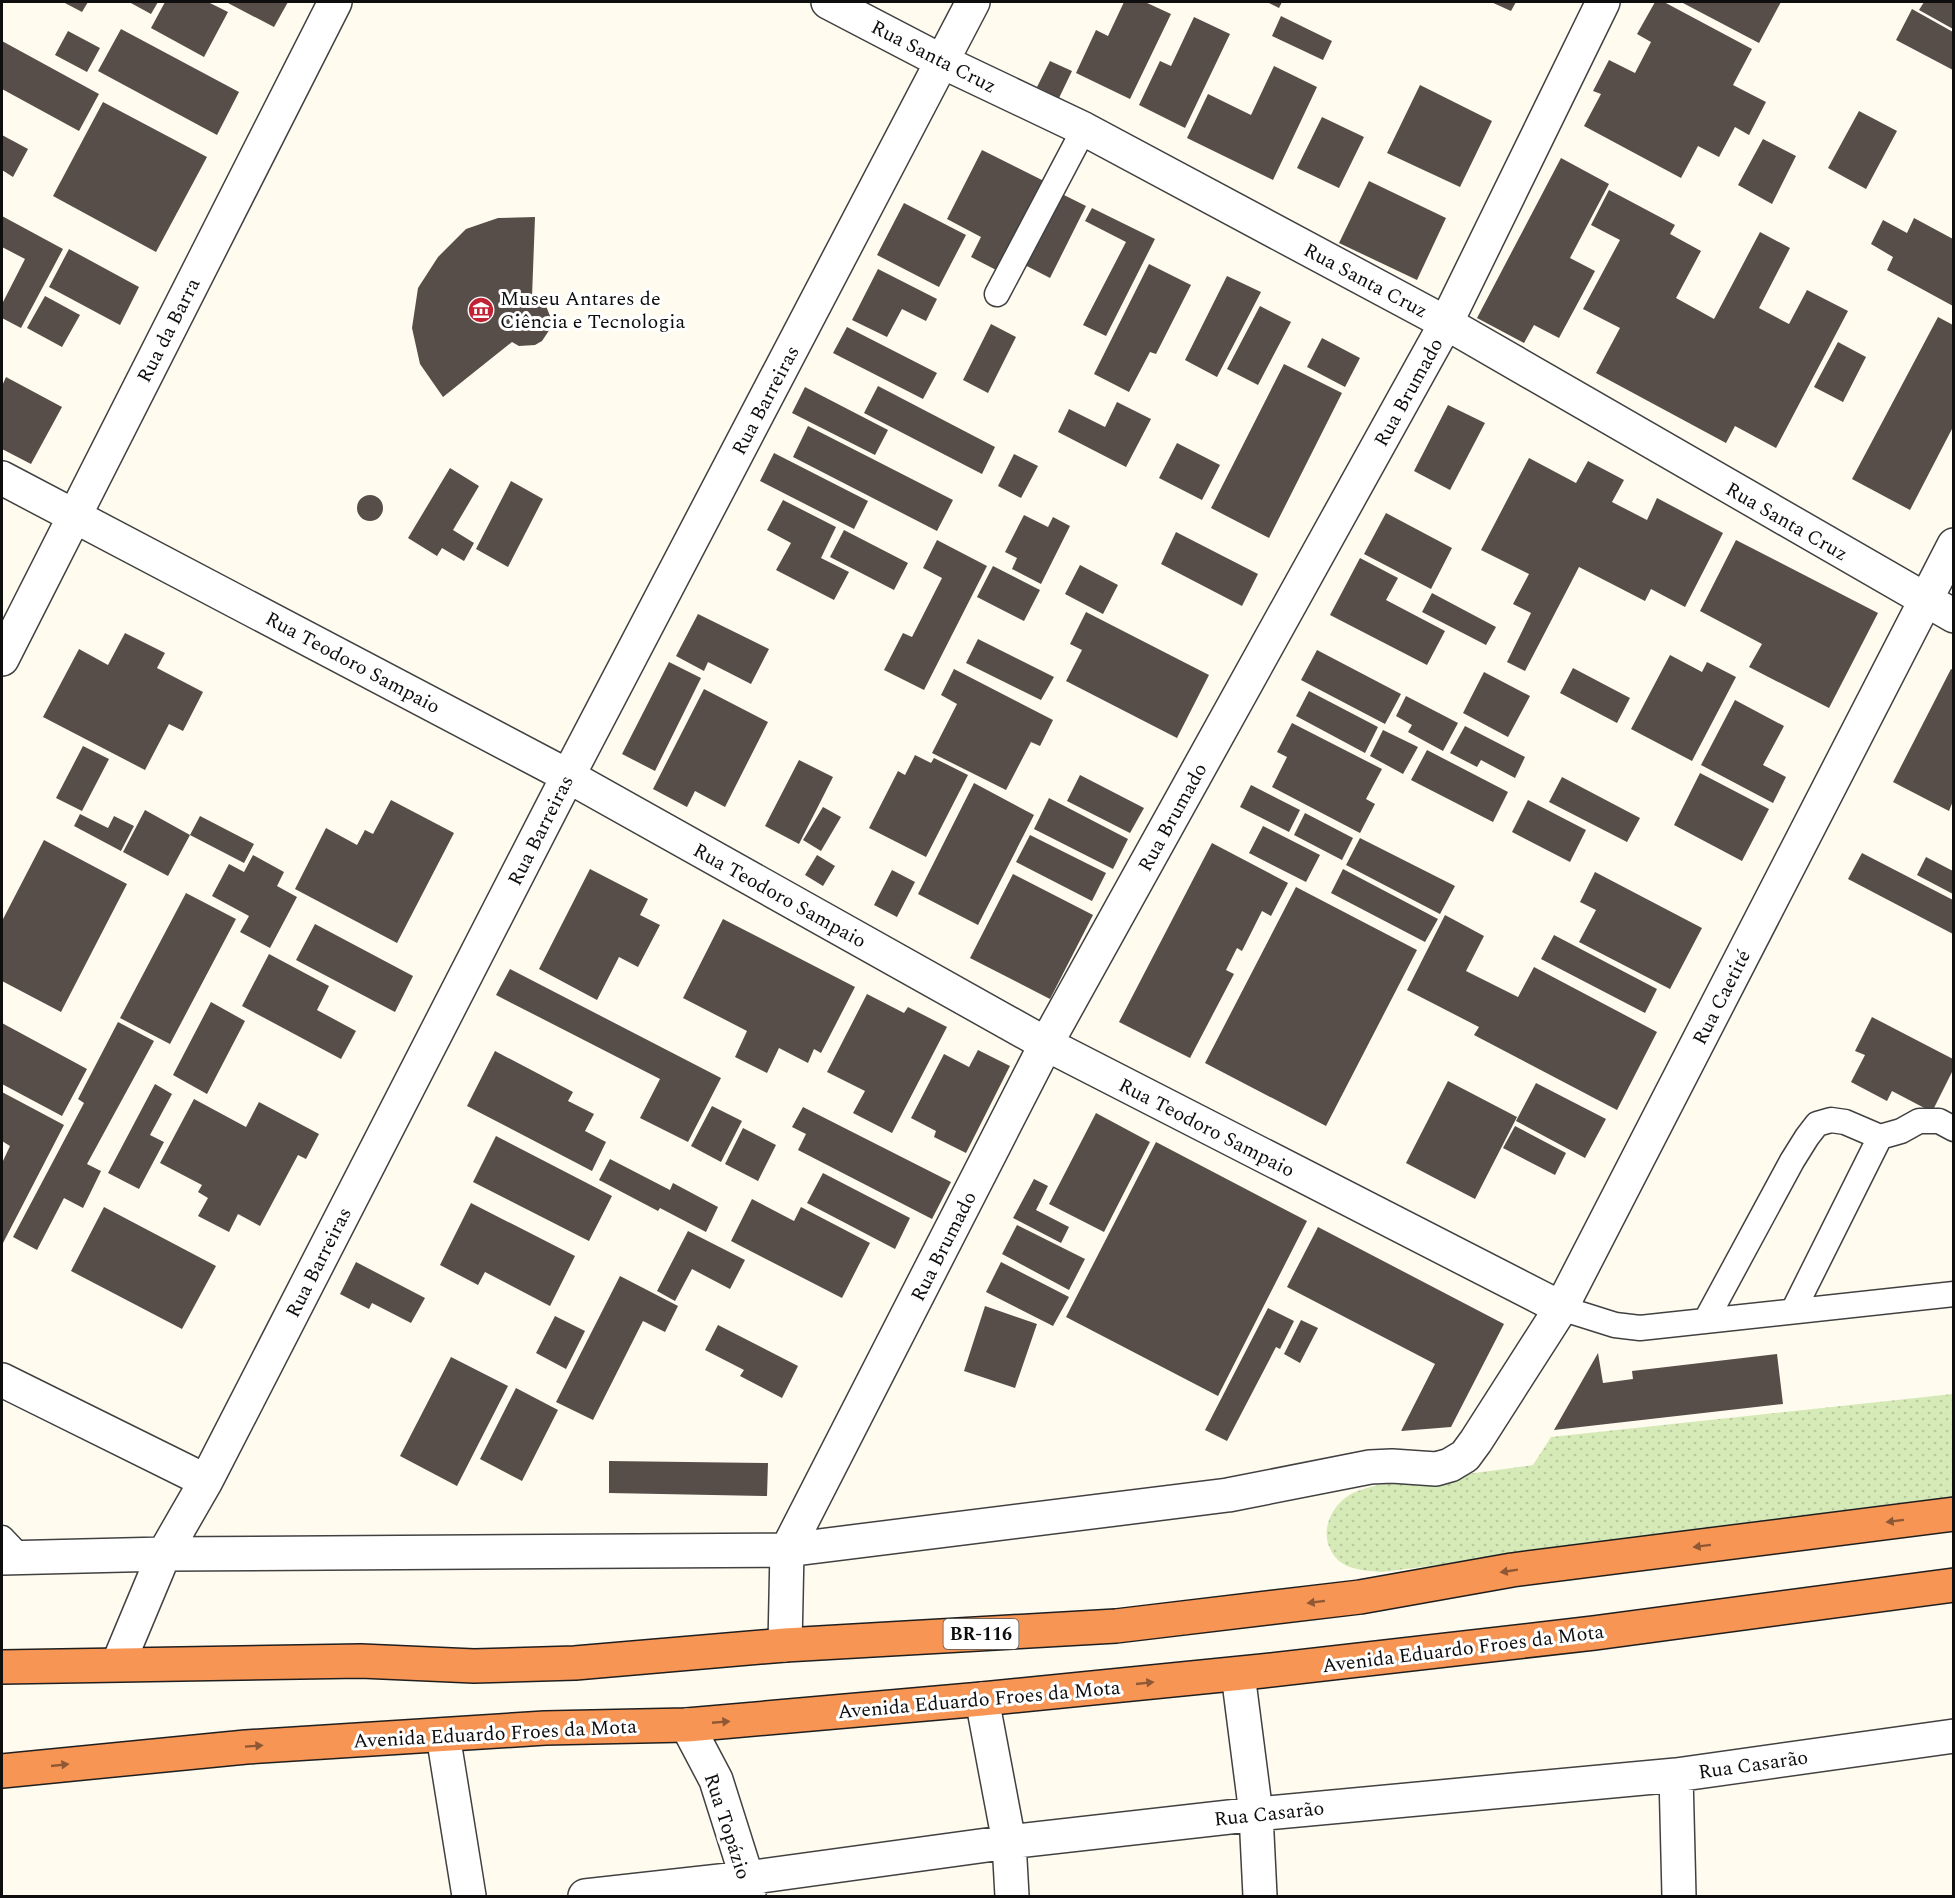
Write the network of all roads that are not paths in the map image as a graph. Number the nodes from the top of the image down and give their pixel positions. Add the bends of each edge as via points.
1 (335, 2) edge
2 (828, 2) edge
3 (973, 2) edge
4 (1602, 2) edge
5 (943, 62) junction
6 (1084, 129) junction
7 (997, 294) dead end
8 (1446, 323) junction
9 (2, 478) edge
10 (74, 514) junction
11 (1953, 545) edge
12 (1924, 601) junction
13 (1953, 616) edge
14 (2, 659) edge
15 (568, 776) junction
16 (1046, 1044) junction
17 (1953, 1129) edge
18 (1880, 1137) junction
19 (1953, 1294) edge
20 (1561, 1308) junction
21 (1793, 1311) junction
22 (1706, 1320) junction
23 (2, 1380) edge
24 (206, 1481) junction
25 (1953, 1514) edge
26 (788, 1550) junction
27 (8, 1551) edge
28 (164, 1554) junction
29 (1953, 1585) edge
30 (785, 1645) junction
31 (118, 1664) junction
32 (2, 1667) edge
33 (1238, 1674) junction
34 (982, 1699) junction
35 (687, 1725) junction
36 (443, 1735) junction
37 (1953, 1736) edge
38 (2, 1771) edge
39 (1677, 1774) junction
40 (1256, 1814) junction
41 (1009, 1842) junction
42 (748, 1887) edge
43 (470, 1896) edge
44 (585, 1896) edge
45 (1012, 1896) edge
46 (1260, 1896) edge
47 (1679, 1896) edge

1 - 10 street, Rua da Barra
2 - 5 street, Rua Santa Cruz
3 - 5 street, Rua Barreiras
4 - 8 street, Rua Brumado
5 - 6 street, Rua Santa Cruz
5 - 15 street, Rua Barreiras
6 - 7 lane
6 - 8 street, Rua Santa Cruz
8 - 12 street, Rua Santa Cruz
8 - 16 street, Rua Brumado
9 - 10 street, Rua Teodoro Sampaio
10 - 14 street, Rua da Barra
10 - 15 street, Rua Teodoro Sampaio
11 - 12 street, Rua Caetité
12 - 13 street, Rua Santa Cruz
12 - 20 street, Rua Caetité
15 - 16 street, Rua Teodoro Sampaio
15 - 24 street, Rua Barreiras
16 - 20 street, Rua Teodoro Sampaio
16 - 26 street, Rua Brumado
17 - 18 lane via 1939,1121 1919,1121
18 - 21 lane
18 - 22 lane via 1845,1122 1817,1124 1792,1161
19 - 21 lane
20 - 22 lane via 1615,1325 1640,1328
20 - 26 street, Rua Caetité via 1476,1441 1465,1456 1450,1465 1436,1469 1370,1467 1228,1495
21 - 22 lane
23 - 24 street
24 - 28 street, Rua Barreiras
25 -> 30 highway, BR-116 via 1512,1570 1360,1597 1116,1626
26 - 28 street, Rua Caetité
26 - 30 street, Rua Brumado
27 - 28 street, Rua Caetité
28 - 31 street, Rua Barreiras
29 - 33 highway, Avenida Eduardo Froes da Mota via 1594,1633
30 - 31 highway, BR-116 via 575,1664
31 - 32 highway, BR-116
34 -> 33 highway, Avenida Eduardo Froes da Mota
33 - 40 street
35 -> 34 highway, Avenida Eduardo Froes da Mota
34 - 41 street
35 - 36 highway, Avenida Eduardo Froes da Mota
35 - 42 street, Rua Topázio via 716,1780
38 -> 36 highway, Avenida Eduardo Froes da Mota via 246,1746
36 - 43 street
37 - 39 street, Rua Casarão
39 - 40 street, Rua Casarão
39 - 47 street
40 - 41 street, Rua Casarão
40 - 46 street
41 - 42 street, Rua Casarão
41 - 45 street
42 - 44 street, Rua Casarão

